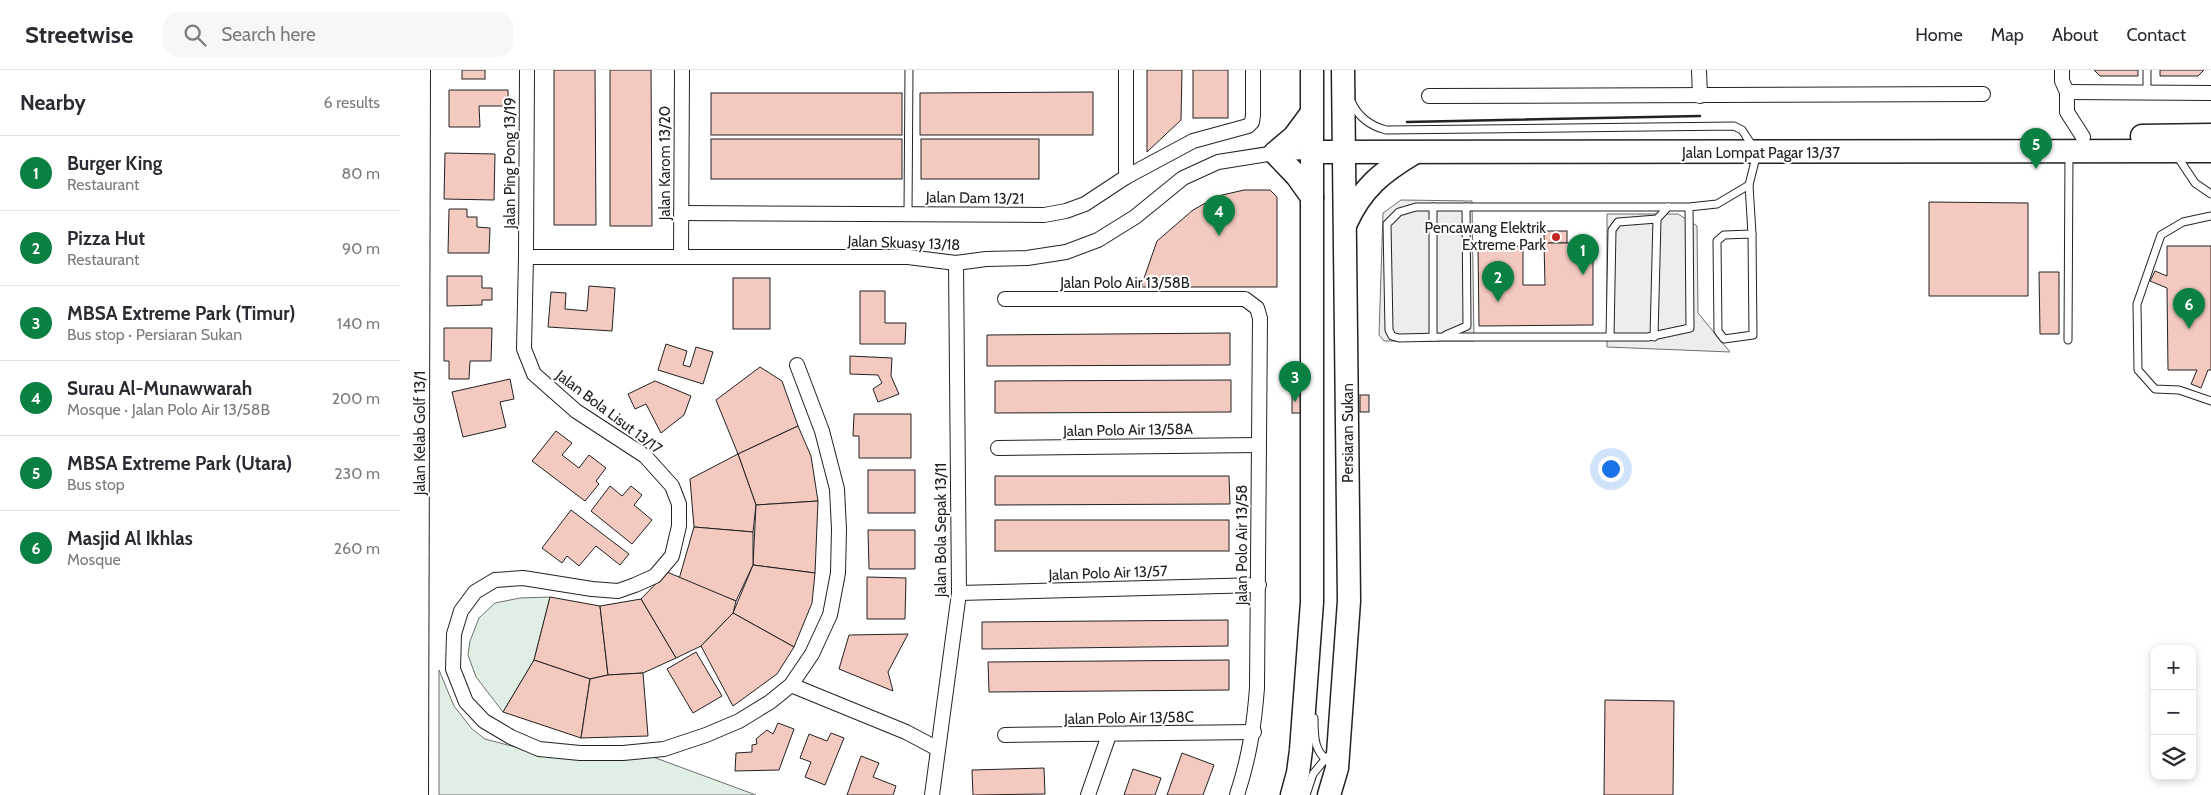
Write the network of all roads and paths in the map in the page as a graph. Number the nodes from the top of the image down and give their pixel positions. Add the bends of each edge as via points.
1 (402, 70) edge
2 (420, 70) edge
3 (527, 70) edge
4 (682, 70) edge
5 (909, 70) edge
6 (1126, 70) edge
7 (1253, 70) edge
8 (1312, 70) edge
9 (1699, 70) edge
10 (2062, 70) edge
11 (2147, 70) edge
12 (1343, 77) edge
13 (2066, 92) junction
14 (2147, 93) junction
15 (2211, 93) edge
16 (1983, 94) dead end
17 (1429, 96) dead end
18 (1700, 96) junction
19 (408, 112) edge
20 (1311, 114) junction
21 (2211, 135) edge
22 (2076, 144) junction
23 (2174, 151) junction
24 (2211, 151) edge
25 (1275, 152) junction
26 (1312, 152) junction
27 (1343, 152) junction
28 (1415, 152) junction
29 (1757, 153) junction
30 (1126, 176) junction
31 (1750, 185) junction
32 (2211, 194) edge
33 (1312, 197) junction
34 (1433, 207) junction
35 (1466, 207) junction
36 (1689, 207) junction
37 (1668, 208) junction
38 (681, 213) junction
39 (908, 213) junction
40 (2211, 216) edge
41 (1657, 219) junction
42 (1346, 224) junction
43 (1752, 234) junction
44 (526, 256) junction
45 (681, 257) junction
46 (956, 263) junction
47 (1005, 299) dead end
48 (1245, 300) joint
49 (1443, 336) junction
50 (1433, 337) junction
51 (1610, 337) junction
52 (1654, 337) junction
53 (2068, 340) dead end
54 (797, 365) dead end
55 (2211, 401) edge
56 (1258, 445) junction
57 (998, 448) dead end
58 (1259, 585) junction
59 (959, 593) junction
60 (1306, 669) junction
61 (791, 685) junction
62 (1254, 732) junction
63 (1005, 734) dead end
64 (1109, 734) junction
65 (938, 749) junction
66 (1334, 758) junction
67 (404, 795) edge
68 (418, 795) edge
69 (932, 795) edge
70 (1088, 795) edge
71 (1237, 795) edge
72 (1292, 795) edge
73 (1306, 795) edge
74 (1329, 795) edge

1 - 19 street, Jalan Kelab Golf 13/1
2 - 19 street, Jalan Kelab Golf 13/1
3 - 44 street, Jalan Ping Pong 13/19
4 - 38 street, Jalan Karom 13/20
5 - 39 lane
6 - 30 street
7 - 30 street, Jalan Dam 13/21 via 1253,115 1248,126 1193,140
8 - 20 main road
9 - 18 street
10 - 13 street
11 - 14 lane
12 - 27 main road, Persiaran Sukan
12 - 29 lane via 1354,109 1373,126 1386,130 1734,126 1742,130
13 - 14 street
13 - 22 street via 2066,112
14 - 15 street
16 - 18 street
17 - 18 street
19 - 67 street
19 - 68 street, Jalan Kelab Golf 13/1
20 - 25 main road via 1294,137
20 - 26 main road
21 - 22 main road
22 - 23 main road
22 - 29 main road, Jalan Lompat Pagar 13/37 via 2012,152
22 - 53 lane
23 - 24 main road
23 - 32 lane via 2196,183
25 - 26 street, Jalan Skuasy 13/18
25 - 33 main road
25 - 46 street, Jalan Skuasy 13/18 via 1218,162 1183,178 1135,218 1098,240 1066,252
26 - 27 main road, Jalan Lompat Pagar 13/37
26 - 33 main road
27 - 28 main road, Jalan Lompat Pagar 13/37
27 - 42 main road, Persiaran Sukan
28 - 29 main road, Jalan Lompat Pagar 13/37
28 - 42 main road via 1368,186
29 - 31 lane
30 - 39 street, Jalan Dam 13/21 via 1084,204 1044,215
31 - 36 lane via 1717,204
31 - 43 lane
33 - 60 main road via 1312,602
34 - 35 lane
34 - 50 lane
34 - 50 lane via 1399,212 1387,224 1389,330 1392,336 1399,338
35 - 37 lane
35 - 49 lane via 1467,326
36 - 37 lane
36 - 52 lane via 1690,328
37 - 41 lane
38 - 39 street, Jalan Dam 13/21
38 - 45 street, Jalan Karom 13/20
40 - 55 lane via 2183,222 2161,235 2137,304 2138,370 2155,390 2179,390
41 - 51 lane via 1618,222 1612,230
41 - 52 lane
42 - 66 main road, Persiaran Sukan via 1349,601
43 - 43 lane via 1753,335 1724,339 1718,331 1717,241 1724,235
44 - 45 street, Jalan Skuasy 13/18
44 - 61 street, Jalan Bola Lisut 13/17 via 524,349 534,374 576,411 645,456 672,486 679,504 679,526 672,556 655,576 635,586 618,591 523,578 495,580 475,592 461,611 454,634 453,669 466,702 484,722 539,748 580,753 623,753 664,748 706,735 739,721
45 - 46 street, Jalan Skuasy 13/18 via 908,257
46 - 59 street, Jalan Bola Sepak 13/11
47 - 48 street, Jalan Polo Air 13/58B
48 - 56 street, Jalan Polo Air 13/58 via 1257,308 1260,318
49 - 50 lane
49 - 51 lane
51 - 52 lane
54 - 61 street, Jalan Bola Lisut 13/17 via 822,431 837,489 839,529 838,573 830,615 812,654
56 - 57 street, Jalan Polo Air 13/58A
56 - 58 street, Jalan Polo Air 13/58
58 - 59 street, Jalan Polo Air 13/57
58 - 62 street, Jalan Polo Air 13/58
59 - 65 street, Jalan Bola Sepak 13/11
60 - 66 lane via 1314,704 1314,742
60 - 72 main road via 1301,750
61 - 65 street via 906,732
62 - 64 street, Jalan Polo Air 13/58C
62 - 71 street, Jalan Polo Air 13/58
63 - 64 street, Jalan Polo Air 13/58C
64 - 70 street
65 - 69 street, Jalan Bola Sepak 13/11
66 - 73 lane via 1313,774
66 - 74 main road, Persiaran Sukan

